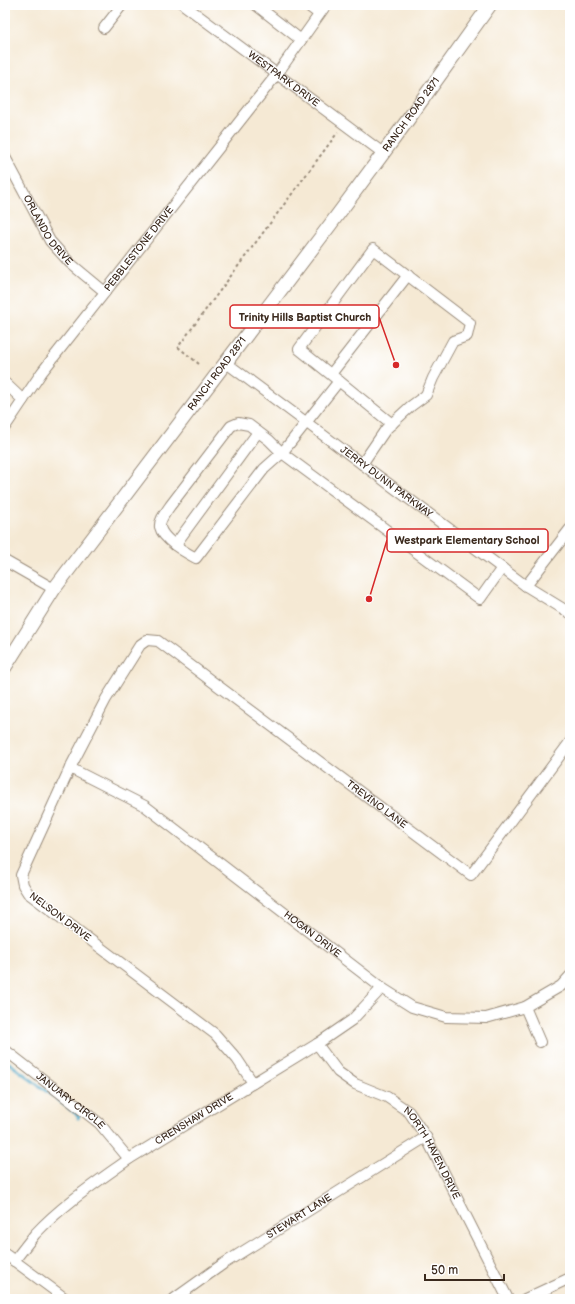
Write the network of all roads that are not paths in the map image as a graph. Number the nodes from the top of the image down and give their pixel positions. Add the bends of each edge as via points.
1 (122, 5) edge
2 (184, 5) edge
3 (256, 5) edge
4 (307, 5) edge
5 (326, 5) edge
6 (490, 5) edge
7 (319, 14) junction
8 (104, 28) dead end
9 (301, 40) junction
10 (277, 74) junction
11 (383, 154) junction
12 (5, 157) edge
13 (408, 275) junction
14 (105, 292) junction
15 (225, 362) junction
16 (335, 378) junction
17 (5, 383) edge
18 (23, 400) junction
19 (307, 423) junction
20 (392, 424) junction
21 (5, 427) edge
22 (258, 432) junction
23 (282, 453) junction
24 (362, 464) junction
25 (570, 529) edge
26 (175, 545) junction
27 (5, 561) edge
28 (502, 568) junction
29 (526, 586) junction
30 (54, 589) junction
31 (570, 613) edge
32 (147, 640) joint
33 (5, 667) edge
34 (570, 742) edge
35 (70, 768) junction
36 (570, 976) edge
37 (382, 988) junction
38 (525, 1007) junction
39 (540, 1042) dead end
40 (317, 1044) junction
41 (5, 1050) edge
42 (253, 1083) junction
43 (426, 1137) junction
44 (129, 1159) junction
45 (5, 1254) edge
46 (14, 1261) junction
47 (570, 1278) edge
48 (66, 1299) edge
49 (174, 1299) edge
50 (508, 1299) edge
51 (525, 1299) edge

1 - 8 street
2 - 10 street, WESTPARK DRIVE
3 - 9 street
4 - 7 street
5 - 7 street, PEBBLESTONE DRIVE
6 - 11 main road, RANCH ROAD 2871
7 - 9 street, PEBBLESTONE DRIVE
9 - 10 street, PEBBLESTONE DRIVE
10 - 11 street, WESTPARK DRIVE
10 - 14 street, PEBBLESTONE DRIVE
11 - 15 main road, RANCH ROAD 2871
12 - 14 street, ORLANDO DRIVE via 50,241 70,263
13 - 16 street
13 - 16 street via 373,249 299,349
13 - 20 street via 470,323 467,336 453,341 426,394
14 - 18 street, PEBBLESTONE DRIVE
15 - 19 street, JERRY DUNN PARKWAY
15 - 30 main road, RANCH ROAD 2871
16 - 19 street
16 - 20 street
17 - 18 street
18 - 21 street, PEBBLESTONE DRIVE
19 - 23 street
19 - 24 street, JERRY DUNN PARKWAY
20 - 24 street
22 - 23 street
22 - 26 street
22 - 26 street via 249,425 238,423 231,426 170,506 161,520 160,527 168,540
23 - 26 street via 264,469 196,558
23 - 28 street via 480,599
24 - 28 street, JERRY DUNN PARKWAY
25 - 29 street
27 - 30 street
28 - 29 street, JERRY DUNN PARKWAY
29 - 31 street, JERRY DUNN PARKWAY
30 - 33 main road, RANCH ROAD 2871
32 - 34 street, TREVINO LANE via 158,641 471,875
32 - 35 street, NELSON DRIVE via 140,645 106,699
35 - 37 street, HOGAN DRIVE via 145,806
35 - 42 street, NELSON DRIVE via 21,875 22,885 28,893 215,1034 237,1059
36 - 38 street, HOGAN DRIVE via 561,986
37 - 38 street, HOGAN DRIVE via 412,1007 446,1017 486,1018
37 - 40 street, CRENSHAW DRIVE via 352,1020
38 - 39 street
40 - 42 street, CRENSHAW DRIVE
40 - 43 street, NORTH HAVEN DRIVE via 338,1072 355,1084 387,1097 409,1112
41 - 44 street, JANUARY CIRCLE via 99,1123
42 - 44 street, CRENSHAW DRIVE
43 - 49 street, STEWART LANE via 223,1264
43 - 50 street, NORTH HAVEN DRIVE
44 - 46 street, CRENSHAW DRIVE via 66,1206 36,1234
45 - 46 street
46 - 48 street
47 - 51 street

